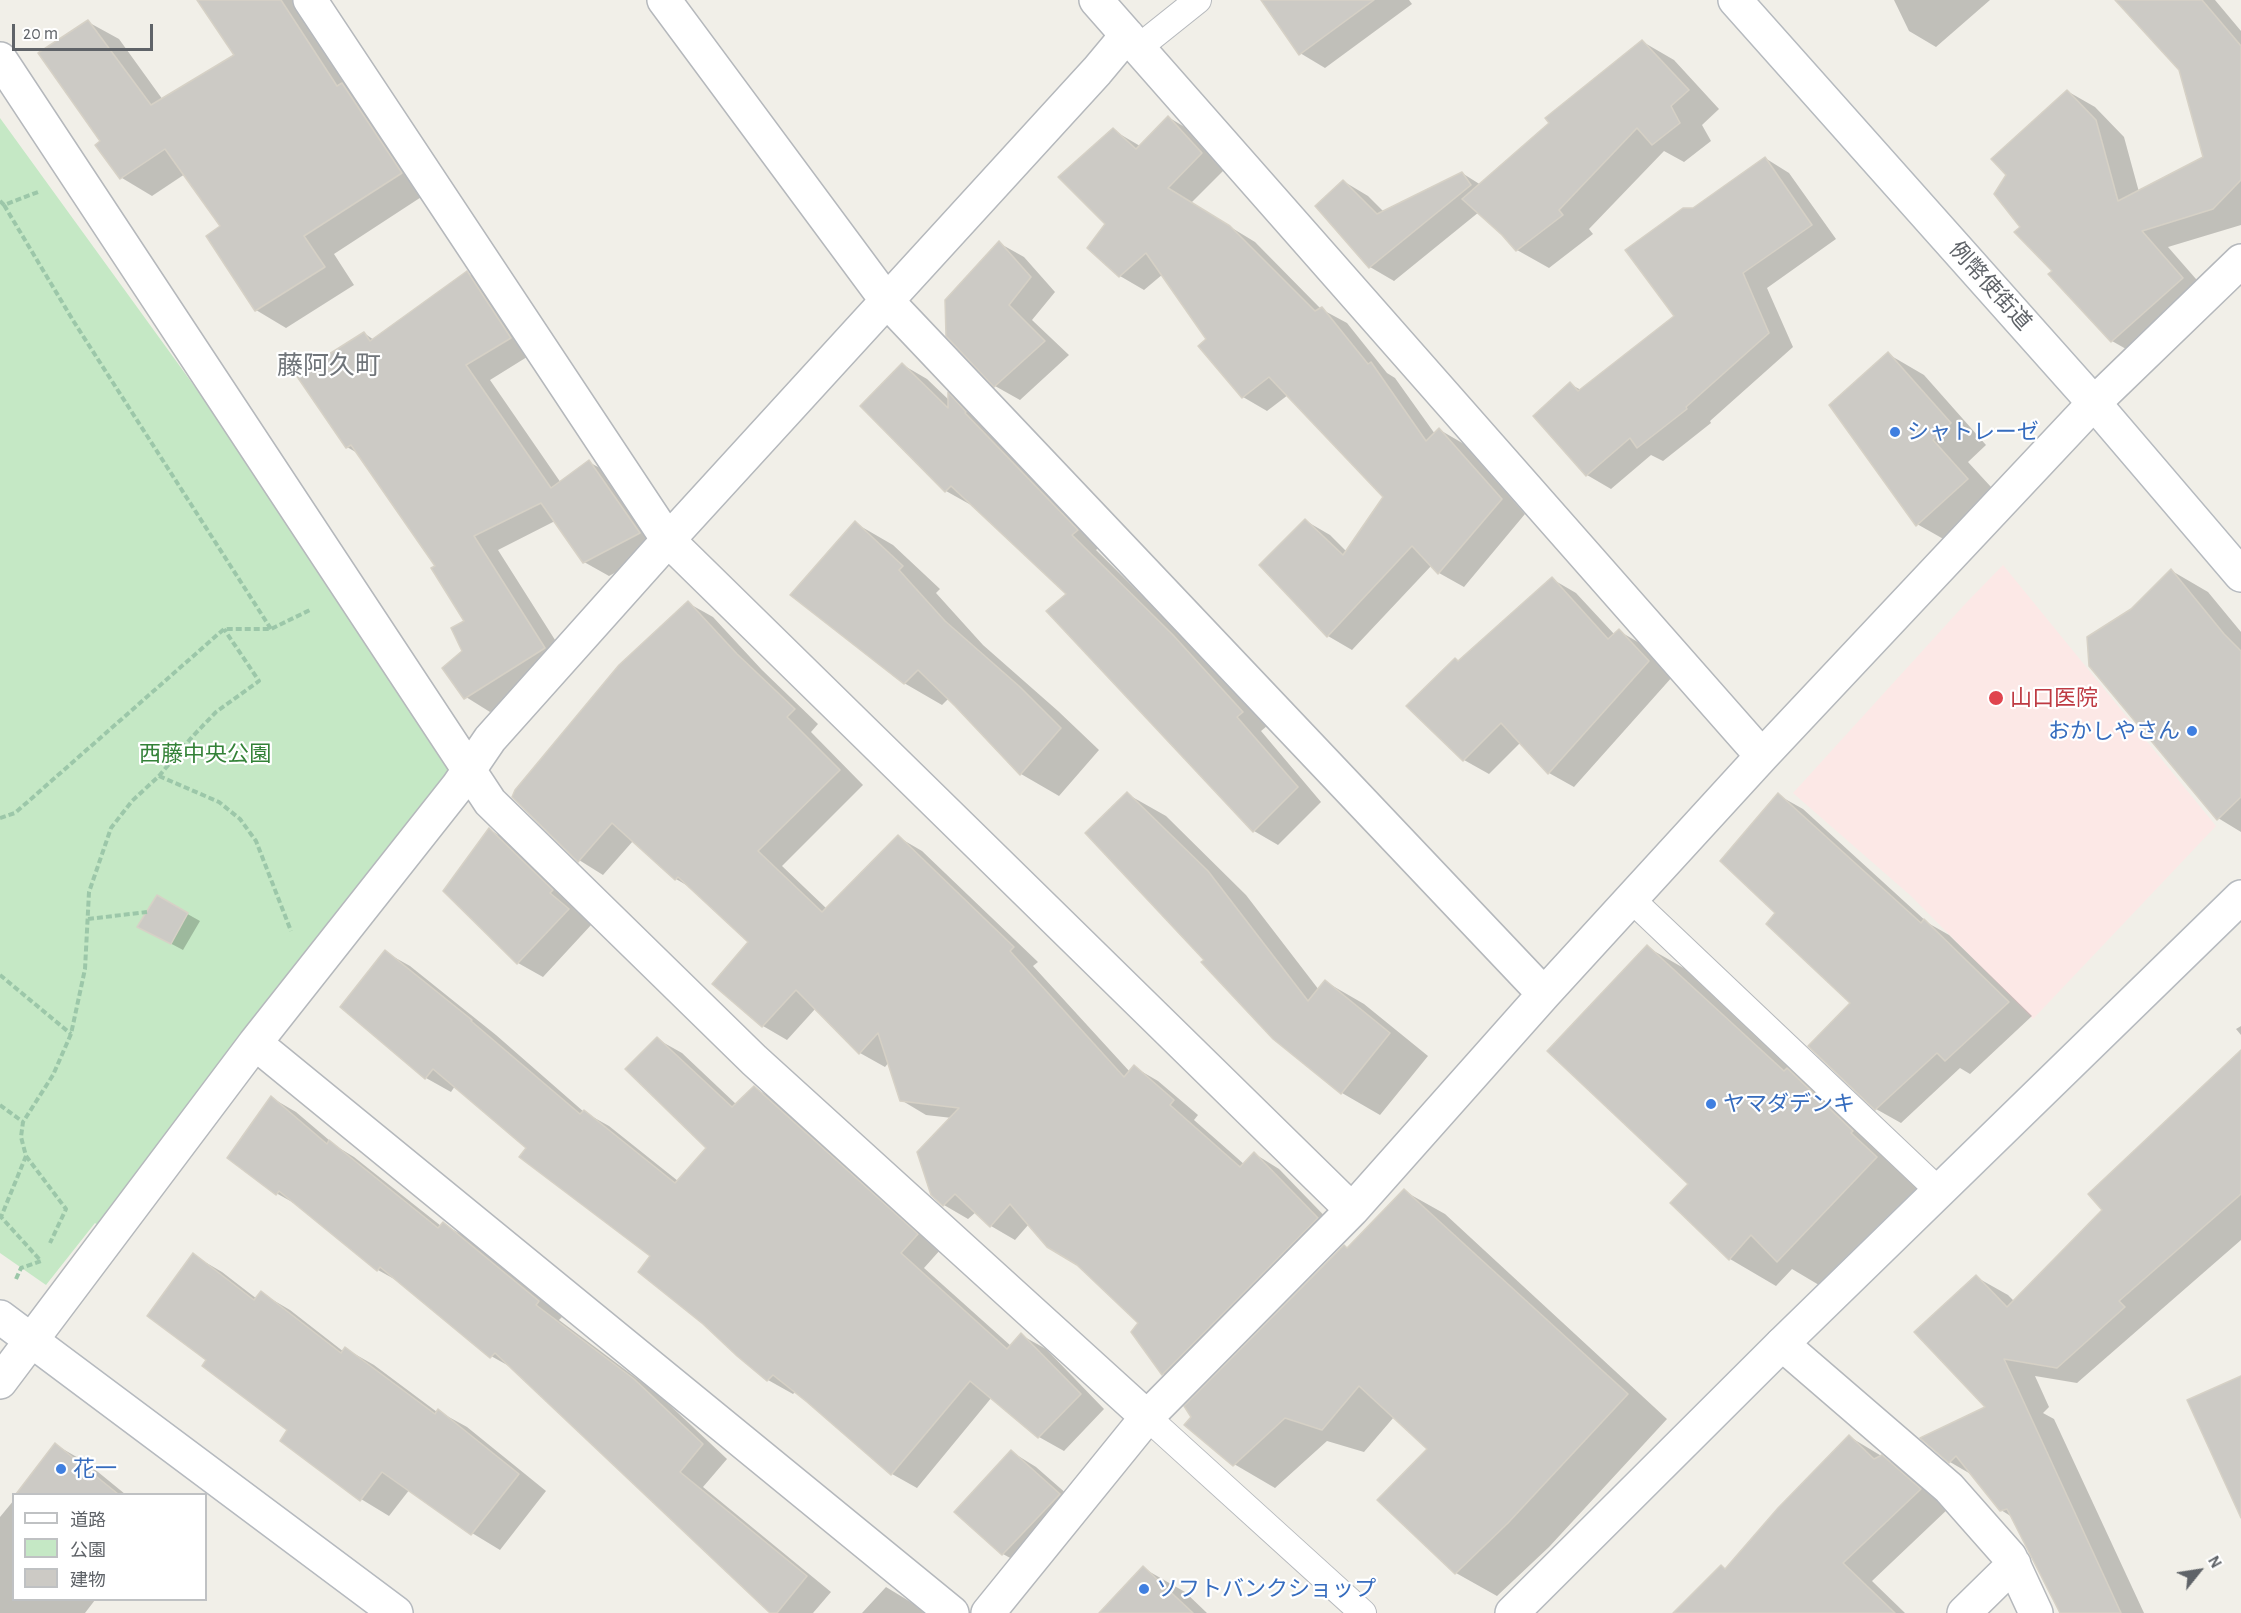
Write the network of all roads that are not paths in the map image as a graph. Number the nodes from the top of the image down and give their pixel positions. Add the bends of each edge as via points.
1 (310, 0) edge
2 (664, 0) edge
3 (1096, 0) edge
4 (1198, 0) edge
5 (1735, 0) edge
6 (1133, 42) junction
7 (0, 59) edge
8 (2241, 261) edge
9 (887, 301) junction
10 (2094, 403) junction
11 (668, 540) junction
12 (2241, 575) edge
13 (1762, 756) junction
14 (470, 770) junction
15 (2241, 897) edge
16 (1631, 899) junction
17 (1544, 994) junction
18 (255, 1043) junction
19 (1939, 1191) junction
20 (1352, 1210) junction
21 (1, 1318) edge
22 (31, 1341) junction
23 (1782, 1344) junction
24 (0, 1382) edge
25 (1147, 1417) junction
26 (2014, 1564) junction
27 (396, 1613) edge
28 (952, 1613) edge
29 (988, 1613) edge
30 (1363, 1613) edge
31 (1512, 1613) edge
32 (1964, 1613) edge
33 (2036, 1613) edge

1 - 11 street
2 - 9 street
3 - 6 street
4 - 6 lane
5 - 10 street, 例幣使街道
6 - 9 street via 1097,71
6 - 13 street
7 - 14 street
8 - 10 street
9 - 11 street
9 - 17 street
10 - 12 street, 例幣使街道
10 - 13 street
11 - 14 street via 490,739
11 - 20 street
13 - 16 street
14 - 18 street
14 - 25 street via 490,802 754,1060
15 - 19 street
16 - 17 street
16 - 19 lane
17 - 20 street
18 - 22 street
18 - 28 street
19 - 23 street
20 - 25 street
21 - 22 street
22 - 24 street
22 - 27 street
23 - 26 street via 1949,1488
23 - 31 street
25 - 29 street
25 - 30 lane
26 - 32 street
26 - 33 street

